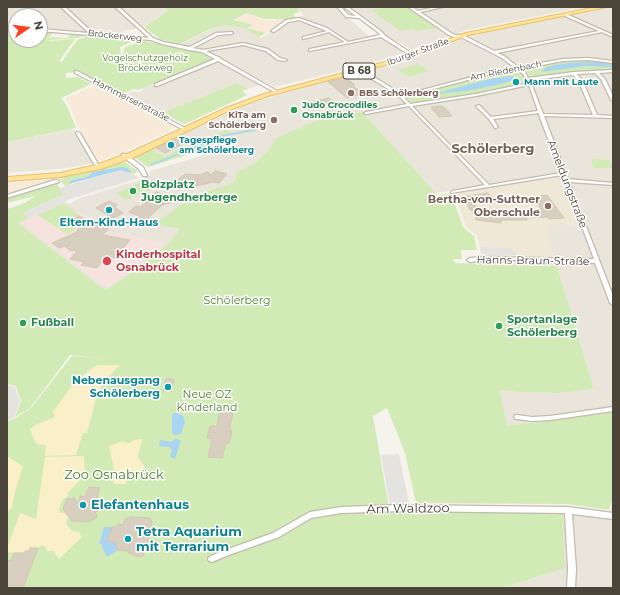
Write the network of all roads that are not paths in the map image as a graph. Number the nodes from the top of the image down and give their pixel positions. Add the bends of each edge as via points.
1 (63, 7) edge
2 (117, 7) edge
3 (339, 7) edge
4 (346, 7) edge
5 (410, 7) edge
6 (441, 7) edge
7 (594, 7) edge
8 (604, 7) edge
9 (417, 12) junction
10 (566, 14) junction
11 (297, 15) dead end
12 (359, 17) junction
13 (299, 19) junction
14 (48, 31) edge
15 (274, 31) dead end
16 (330, 31) junction
17 (603, 31) junction
18 (231, 33) dead end
19 (92, 34) junction
20 (382, 36) junction
21 (454, 36) junction
22 (462, 36) junction
23 (613, 36) edge
24 (304, 38) dead end
25 (152, 39) junction
26 (347, 42) junction
27 (189, 49) junction
28 (310, 50) dead end
29 (202, 51) junction
30 (495, 52) junction
31 (409, 53) junction
32 (219, 59) junction
33 (284, 60) dead end
34 (613, 62) edge
35 (519, 68) junction
36 (359, 70) junction
37 (613, 71) edge
38 (76, 72) dead end
39 (596, 72) junction
40 (574, 74) junction
41 (529, 82) junction
42 (156, 85) dead end
43 (275, 91) junction
44 (399, 94) junction
45 (613, 100) edge
46 (409, 105) junction
47 (478, 106) dead end
48 (366, 113) dead end
49 (540, 113) junction
50 (596, 117) junction
51 (613, 117) edge
52 (490, 118) junction
53 (496, 127) dead end
54 (184, 128) junction
55 (78, 133) dead end
56 (125, 156) junction
57 (96, 164) junction
58 (563, 174) junction
59 (145, 175) dead end
60 (7, 177) edge
61 (565, 180) junction
62 (57, 181) dead end
63 (613, 184) edge
64 (488, 186) junction
65 (453, 192) dead end
66 (7, 197) edge
67 (470, 260) dead end
68 (596, 262) junction
69 (613, 303) edge
70 (613, 409) edge
71 (517, 417) dead end
72 (568, 510) junction
73 (613, 516) edge
74 (212, 559) dead end
75 (571, 588) edge

1 - 19 street
2 - 25 street
3 - 12 street via 347,16
4 - 12 street
5 - 9 street
6 - 9 street
7 - 21 main road, Iburger Straße / B 68
8 - 10 main road, Iburger Straße / B 68
9 - 21 street
10 - 17 street
10 - 22 main road, Iburger Straße / B 68
11 - 13 street via 294,16
12 - 20 street
13 - 15 street via 287,21
13 - 16 street
14 - 19 street, Bröckerweg
16 - 24 street
16 - 26 street
17 - 23 street
17 - 30 street
18 - 27 street via 217,34
19 - 25 street, Bröckerweg
20 - 26 street
20 - 31 street
21 - 22 street
21 - 31 main road, Iburger Straße / B 68
22 - 30 street, Ameldungstraße
22 - 36 main road, Iburger Straße / B 68 via 387,63
25 - 27 street, Bröckerweg
26 - 28 street
27 - 29 street, Bröckerweg
29 - 32 street, Bröckerweg
29 - 33 street via 242,44 267,50
30 - 35 street, Ameldungstraße
31 - 36 main road, Iburger Straße / B 68
32 - 42 street
32 - 43 street, Bröckerweg
34 - 35 street, Am Riedenbach via 578,59
35 - 41 street, Ameldungstraße
35 - 44 street, Am Riedenbach
36 - 43 main road, Iburger Straße / B 68
36 - 44 street
37 - 39 street, Am Riedenbach
38 - 54 street, Hammersenstraße
39 - 40 street, Am Riedenbach
39 - 45 street
40 - 41 street, Am Riedenbach
40 - 50 street
41 - 46 street, Am Riedenbach via 476,95
41 - 49 street, Ameldungstraße
43 - 54 main road, Iburger Straße / B 68 via 242,100
44 - 46 street
46 - 48 street, Am Riedenbach
46 - 64 street
47 - 52 street
49 - 50 street
49 - 52 street
49 - 58 street, Ameldungstraße
50 - 51 street
52 - 53 street
54 - 56 main road, Iburger Straße / B 68
55 - 57 street
56 - 57 main road, Iburger Straße / B 68
56 - 59 street via 142,168
56 - 60 main road, Iburger Straße / B 68 via 80,171 52,176
57 - 60 main road, Iburger Straße / B 68 via 60,172
58 - 61 street, Ameldungstraße
58 - 64 street
61 - 63 street
61 - 68 street, Ameldungstraße
62 - 66 street
64 - 65 street
67 - 68 street, Hanns-Braun-Straße
68 - 69 street, Ameldungstraße
70 - 71 street via 550,418
72 - 73 street, Am Waldzoo
72 - 74 street, Am Waldzoo via 341,510 310,515 276,535
72 - 75 street

